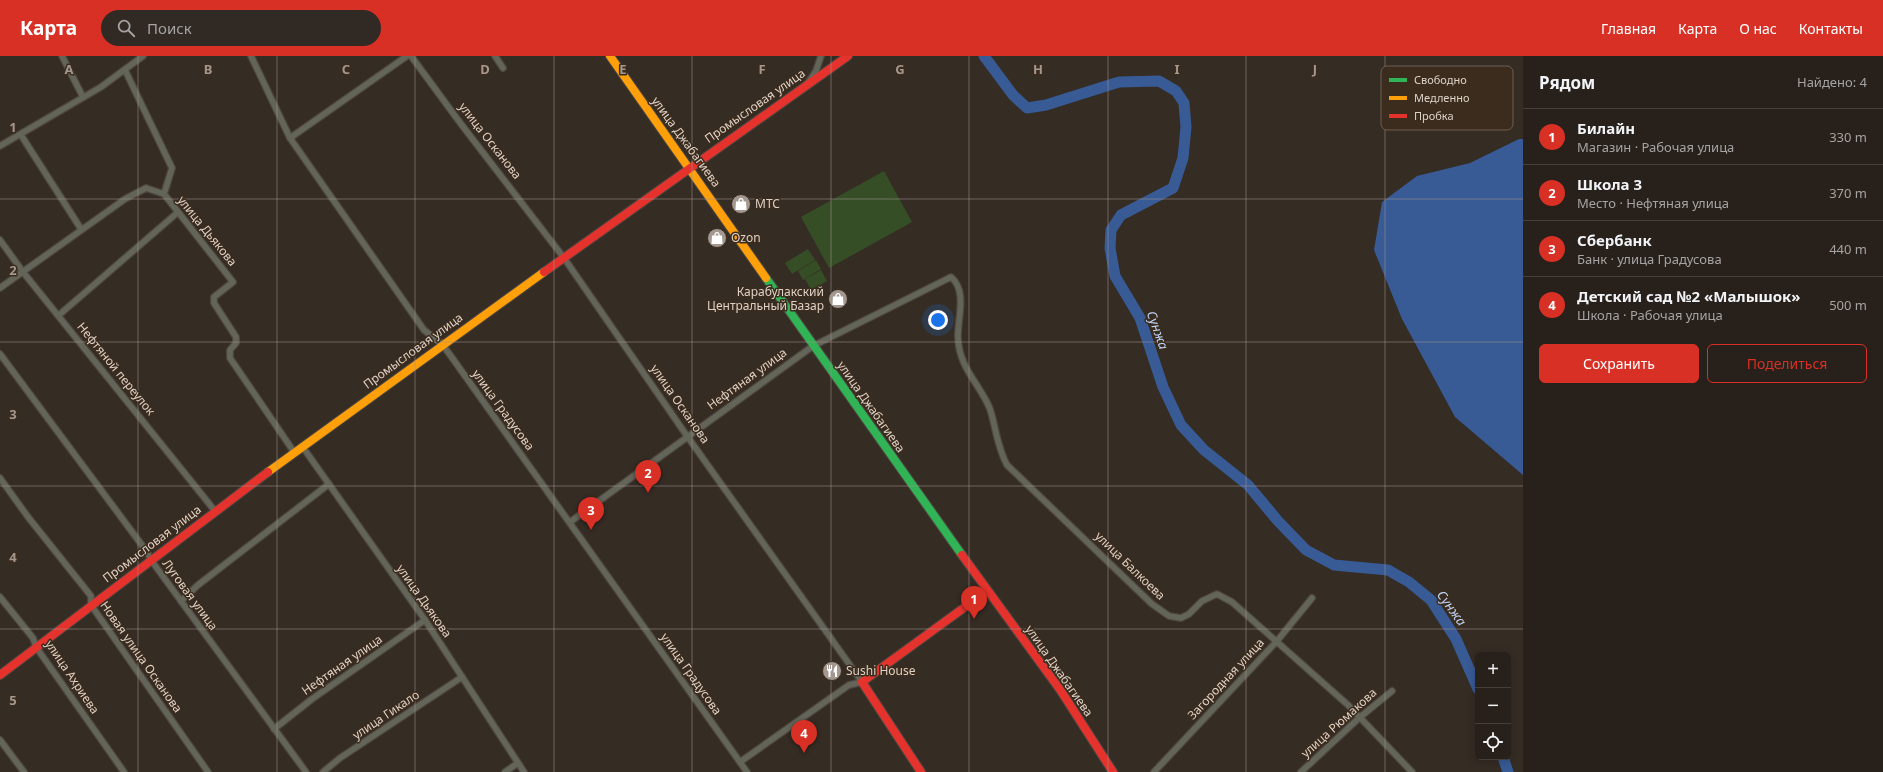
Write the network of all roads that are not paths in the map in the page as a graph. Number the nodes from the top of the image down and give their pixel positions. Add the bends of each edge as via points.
1 (62, 56) edge
2 (143, 56) edge
3 (251, 56) edge
4 (407, 56) edge
5 (411, 56) edge
6 (495, 56) edge
7 (610, 56) edge
8 (822, 56) edge
9 (848, 56) edge
10 (503, 68) dead end
11 (125, 70) junction
12 (808, 83) junction
13 (84, 97) junction
14 (21, 135) junction
15 (290, 138) junction
16 (0, 146) edge
17 (689, 167) junction
18 (164, 194) junction
19 (178, 213) junction
20 (81, 229) junction
21 (0, 240) edge
22 (564, 258) junction
23 (23, 272) junction
24 (951, 278) joint
25 (0, 288) edge
26 (59, 315) junction
27 (442, 344) junction
28 (813, 346) junction
29 (0, 354) edge
30 (687, 436) junction
31 (302, 446) junction
32 (294, 452) junction
33 (0, 478) edge
34 (329, 484) junction
35 (215, 511) junction
36 (570, 522) junction
37 (151, 560) junction
38 (987, 591) junction
39 (0, 596) edge
40 (1312, 598) dead end
41 (181, 601) junction
42 (91, 605) junction
43 (425, 620) junction
44 (1277, 641) junction
45 (36, 647) junction
46 (0, 675) edge
47 (462, 677) junction
48 (862, 682) junction
49 (1392, 691) dead end
50 (1359, 718) junction
51 (274, 729) junction
52 (0, 740) edge
53 (740, 762) junction
54 (518, 763) junction
55 (24, 772) edge
56 (124, 772) edge
57 (208, 772) edge
58 (306, 772) edge
59 (323, 772) edge
60 (505, 772) edge
61 (524, 772) edge
62 (747, 772) edge
63 (921, 772) edge
64 (1113, 772) edge
65 (1154, 772) edge
66 (1301, 772) edge
67 (1412, 772) edge

1 - 13 street
2 - 11 street
3 - 15 street, улица Градусова
4 - 15 street
5 - 22 street, улица Осканова
6 - 10 street
7 - 17 main road, улица Джабагиева
8 - 12 street
9 - 12 main road, Промысловая улица
11 - 13 street
11 - 18 street, улица Дьякова via 172,168
12 - 17 main road, Промысловая улица
13 - 14 street
14 - 16 street
14 - 20 street
15 - 27 street, улица Градусова via 424,330
17 - 22 main road, Промысловая улица
17 - 28 main road, улица Джабагиева
18 - 19 street, улица Дьякова
18 - 20 street via 146,188 124,198
19 - 26 street
19 - 32 street, улица Дьякова via 233,282 214,297 214,303 236,337 236,343 230,350 230,358
20 - 23 street
21 - 23 street, Нефтяной переулок
22 - 27 main road, Промысловая улица
22 - 30 street, улица Осканова
23 - 25 street
23 - 26 street, Нефтяной переулок
24 - 28 street, Нефтяная улица
24 - 44 street, улица Балкоева via 959,288 958,338 962,361 989,409 999,448 1007,465 1152,604 1169,616 1181,618 1202,601 1217,594 1232,602
26 - 35 street, Нефтяной переулок
27 - 31 main road, Промысловая улица
27 - 36 street, улица Градусова
28 - 30 street, Нефтяная улица
28 - 38 main road, улица Джабагиева
29 - 37 street, Луговая улица
30 - 36 street, Нефтяная улица
30 - 48 street, улица Осканова
31 - 32 main road, Промысловая улица
31 - 34 street, улица Дьякова
32 - 35 main road, Промысловая улица
33 - 42 street, Новая улица Осканова via 90,596
34 - 41 street via 198,585
34 - 43 street, улица Дьякова
35 - 37 main road, Промысловая улица
36 - 53 street, улица Градусова
37 - 41 street, Луговая улица
37 - 42 main road, Промысловая улица
38 - 48 main road
38 - 64 main road, улица Джабагиева via 1061,691
39 - 45 street, улица Ахриева via 33,638
40 - 44 street, Загородная улица
41 - 51 street, Луговая улица
42 - 45 main road, Промысловая улица
42 - 57 street, Новая улица Осканова
43 - 47 street, улица Дьякова
43 - 51 street, Нефтяная улица via 312,699
44 - 50 street, улица Балкоева
44 - 65 street, Загородная улица
45 - 46 main road, Промысловая улица
45 - 56 street, улица Ахриева
47 - 54 street, улица Дьякова
47 - 59 street, улица Гикало
48 - 53 street via 849,686
48 - 63 main road, улица Осканова
49 - 50 street, улица Рюмакова
50 - 66 street, улица Рюмакова
50 - 67 street, улица Балкоева
51 - 58 street, Луговая улица
52 - 55 street
53 - 62 street, улица Градусова
54 - 60 street
54 - 61 street, улица Дьякова

